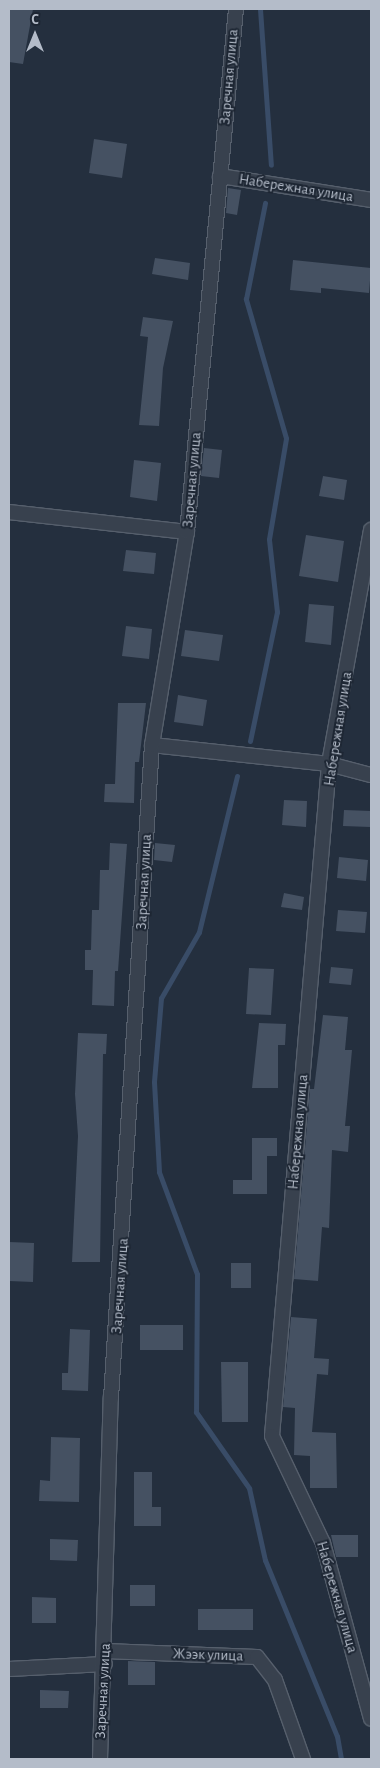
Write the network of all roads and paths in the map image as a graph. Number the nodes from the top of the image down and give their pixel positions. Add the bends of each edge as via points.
1 (236, 9) edge
2 (220, 176) junction
3 (371, 200) edge
4 (9, 512) edge
5 (371, 530) edge
6 (187, 532) junction
7 (152, 745) junction
8 (329, 764) junction
9 (371, 775) edge
10 (105, 1657) junction
11 (9, 1669) edge
12 (371, 1719) edge
13 (100, 1759) edge
14 (303, 1759) edge

1 - 2 street, Заречная улица
2 - 3 street, Набережная улица
2 - 6 street, Заречная улица
4 - 6 street
5 - 8 street, Набережная улица
6 - 7 street, Заречная улица
7 - 8 street
7 - 10 street, Заречная улица via 111,1398
8 - 9 street
8 - 12 street, Набережная улица via 272,1436 323,1543
10 - 11 street, Жээк улица
10 - 13 street, Заречная улица
10 - 14 street, Жээк улица via 257,1657 275,1680

